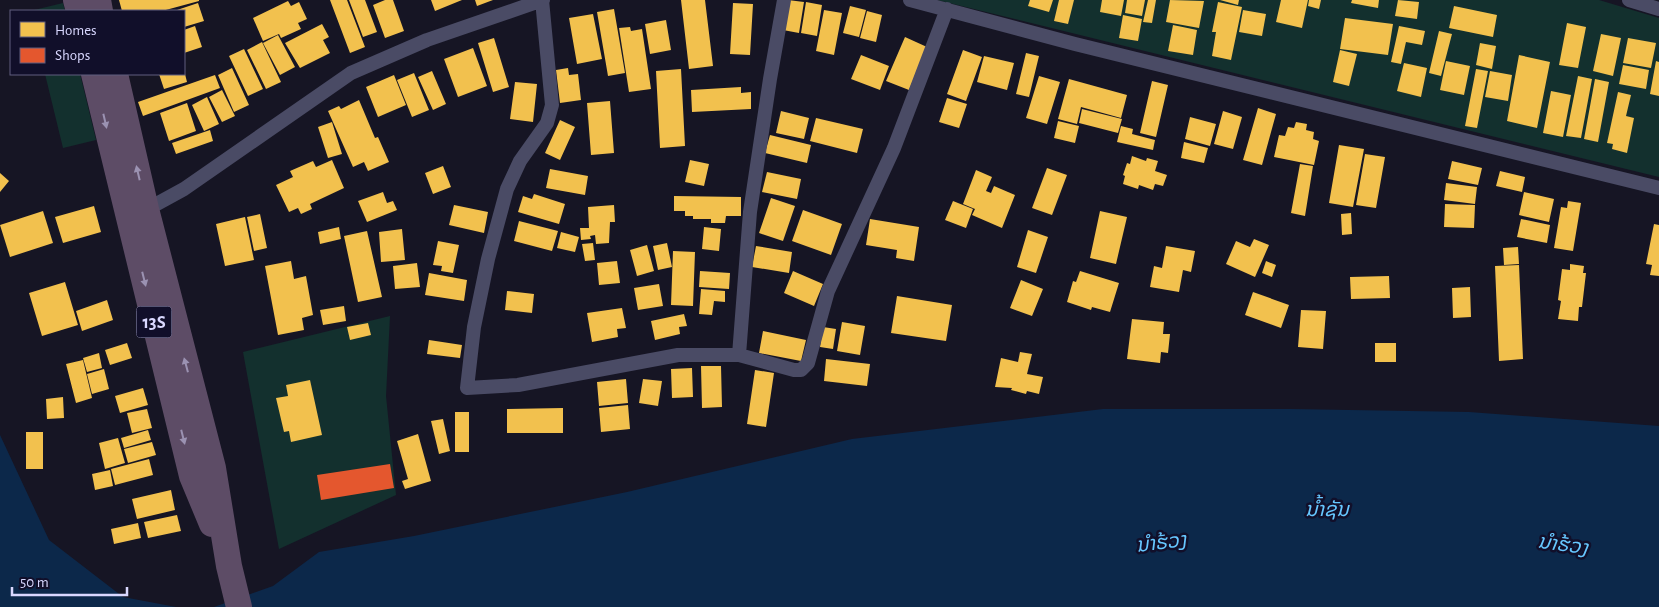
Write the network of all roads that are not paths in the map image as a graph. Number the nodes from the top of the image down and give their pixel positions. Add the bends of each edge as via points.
1 (543, 0) edge
2 (784, 0) edge
3 (910, 0) edge
4 (1629, 0) edge
5 (947, 9) junction
6 (1659, 9) edge
7 (94, 75) edge
8 (115, 75) edge
9 (1659, 188) edge
10 (137, 214) junction
11 (739, 355) junction
12 (239, 607) edge

1 - 10 street via 427,40 351,73 184,189
1 - 11 street via 552,105 547,123 520,161 507,189 476,318 468,388 518,385 678,355
2 - 11 street via 750,212
3 - 5 street
4 - 6 street
5 - 9 street via 1075,44
5 - 11 street via 894,148 828,291 808,363 802,370 794,370
7 -> 10 highway, 13S
10 -> 8 highway, 13S
10 - 12 highway, 13S via 192,476 229,566

